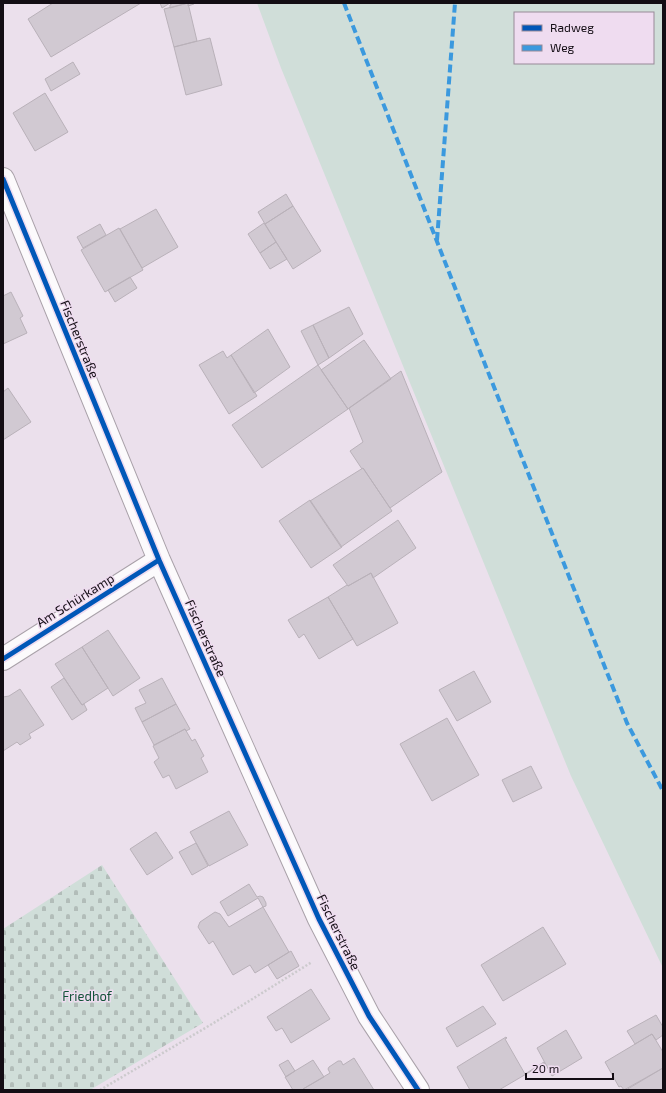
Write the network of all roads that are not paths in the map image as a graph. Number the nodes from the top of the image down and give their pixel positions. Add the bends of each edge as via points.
1 (3, 179) edge
2 (159, 560) junction
3 (3, 658) edge
4 (418, 1090) edge

1 - 2 street, Fischerstraße
2 - 3 street, Am Schürkamp
2 - 4 street, Fischerstraße via 319,919 369,1016

